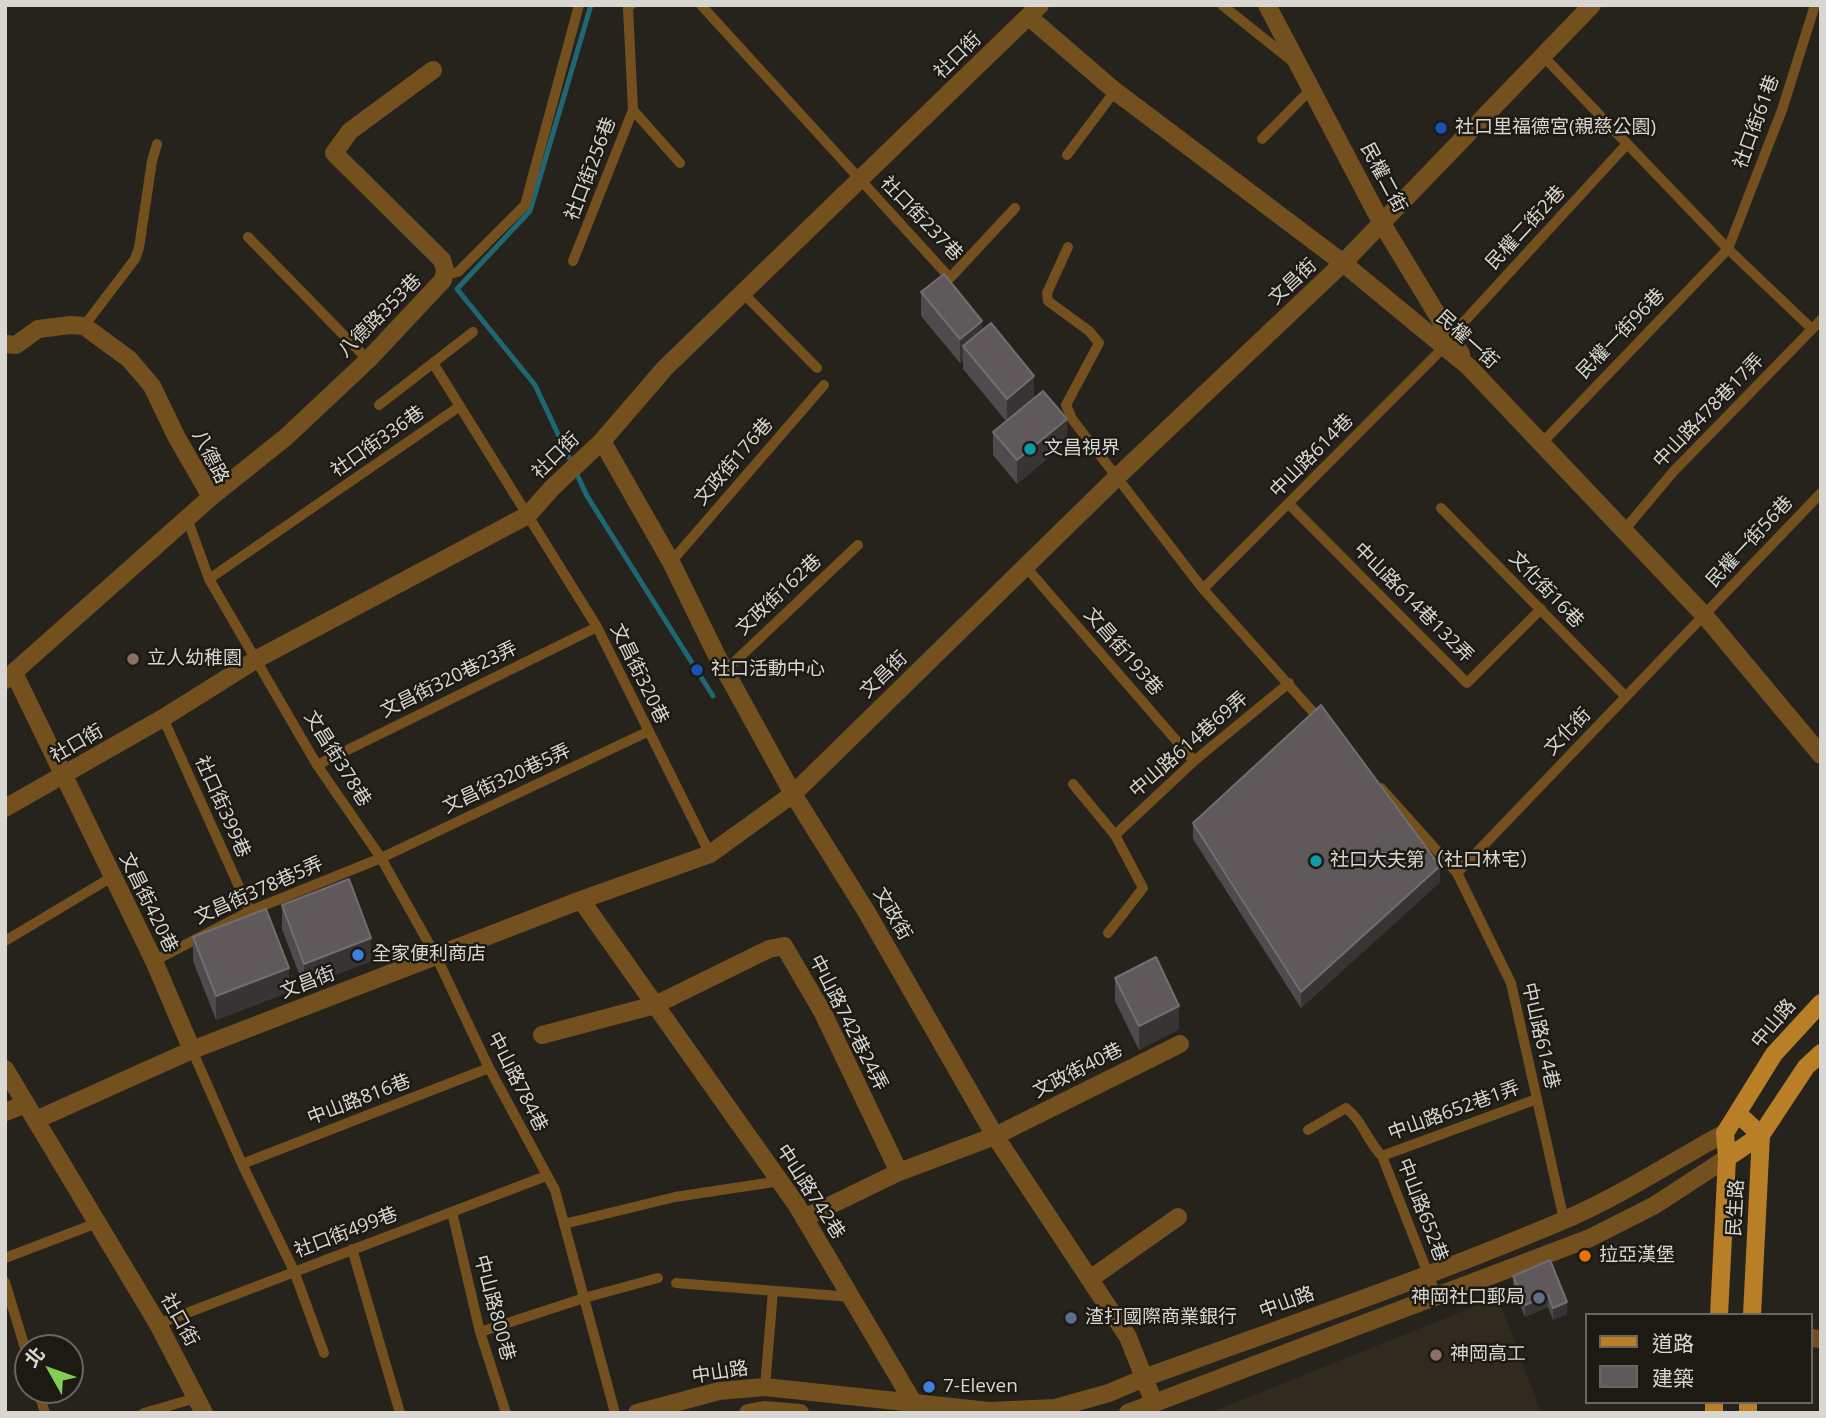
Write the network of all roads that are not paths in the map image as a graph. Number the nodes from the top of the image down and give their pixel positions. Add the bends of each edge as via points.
1 (579, 5) edge
2 (631, 5) edge
3 (701, 5) edge
4 (1222, 5) edge
5 (1267, 5) edge
6 (1592, 5) edge
7 (1815, 5) edge
8 (1034, 11) edge
9 (1543, 56) junction
10 (1302, 69) junction
11 (433, 70) dead end
12 (1312, 88) junction
13 (1115, 91) junction
14 (633, 110) junction
15 (1262, 139) dead end
16 (158, 144) dead end
17 (1628, 144) junction
18 (1067, 155) dead end
19 (680, 163) dead end
20 (858, 180) junction
21 (1015, 208) dead end
22 (1381, 222) junction
23 (248, 237) dead end
24 (1068, 247) dead end
25 (1728, 249) junction
26 (573, 261) dead end
27 (1343, 264) junction
28 (445, 275) junction
29 (743, 293) junction
30 (1821, 320) edge
31 (84, 326) junction
32 (1812, 328) junction
33 (473, 332) dead end
34 (1448, 341) junction
35 (5, 344) edge
36 (368, 360) junction
37 (433, 363) junction
38 (817, 368) dead end
39 (824, 385) dead end
40 (379, 405) dead end
41 (460, 406) junction
42 (602, 441) junction
43 (1541, 444) junction
44 (1116, 478) junction
45 (1821, 493) edge
46 (211, 497) junction
47 (1289, 504) junction
48 (1441, 508) dead end
49 (528, 515) junction
50 (187, 518) junction
51 (1625, 529) junction
52 (858, 545) dead end
53 (671, 562) junction
54 (1025, 566) junction
55 (209, 579) junction
56 (1203, 589) junction
57 (1541, 609) junction
58 (1705, 616) junction
59 (597, 627) junction
60 (257, 659) junction
61 (725, 670) junction
62 (9, 676) edge
63 (1289, 683) junction
64 (1626, 697) junction
65 (163, 718) junction
66 (647, 732) junction
67 (1330, 732) edge
68 (1821, 755) edge
69 (1194, 761) junction
70 (317, 765) junction
71 (63, 776) junction
72 (1376, 782) edge
73 (1073, 784) dead end
74 (793, 794) junction
75 (5, 808) edge
76 (1115, 835) junction
77 (710, 854) junction
78 (382, 858) junction
79 (1457, 873) junction
80 (112, 877) junction
81 (581, 901) junction
82 (250, 911) junction
83 (1108, 933) dead end
84 (5, 940) edge
85 (436, 956) junction
86 (154, 961) junction
87 (1821, 1003) edge
88 (655, 1005) junction
89 (542, 1035) dead end
90 (1180, 1044) dead end
91 (192, 1050) junction
92 (1821, 1053) edge
93 (489, 1068) junction
94 (5, 1069) edge
95 (1537, 1099) junction
96 (26, 1104) junction
97 (5, 1112) edge
98 (1738, 1114) junction
99 (36, 1120) junction
100 (1308, 1130) dead end
101 (1725, 1133) junction
102 (1761, 1135) junction
103 (995, 1136) junction
104 (1382, 1156) junction
105 (1727, 1158) junction
106 (242, 1164) junction
107 (899, 1172) junction
108 (547, 1176) junction
109 (780, 1181) junction
110 (452, 1212) junction
111 (1178, 1217) dead end
112 (804, 1218) junction
113 (1564, 1220) junction
114 (97, 1223) junction
115 (564, 1224) junction
116 (352, 1250) junction
117 (5, 1258) edge
118 (294, 1271) junction
119 (1428, 1274) junction
120 (658, 1278) dead end
121 (1090, 1279) junction
122 (5, 1282) edge
123 (676, 1283) dead end
124 (773, 1291) junction
125 (851, 1297) junction
126 (1437, 1297) junction
127 (584, 1298) junction
128 (1719, 1313) edge
129 (1752, 1313) edge
130 (158, 1324) junction
131 (480, 1332) junction
132 (21, 1334) edge
133 (324, 1353) dead end
134 (1144, 1378) junction
135 (765, 1387) junction
136 (1154, 1402) junction
137 (200, 1405) edge
138 (913, 1407) edge
139 (144, 1413) edge
140 (400, 1413) edge
141 (506, 1413) edge
142 (615, 1413) edge
143 (637, 1413) edge
144 (748, 1413) edge
145 (800, 1413) edge
146 (1128, 1413) edge

1 - 28 lane via 525,205 458,272
2 - 14 lane, 社口街256巷
3 - 20 lane
4 - 10 lane
5 - 10 street, 民權二街
6 - 9 street, 文昌街
7 - 25 lane, 社口街61巷 via 1782,110
8 - 13 street, 民權一街
8 - 20 street, 社口街
9 - 17 lane
9 - 22 street, 文昌街
10 - 12 street, 民權二街
11 - 28 street, 八德路353巷 via 350,131 334,153 442,260
12 - 15 lane
12 - 22 street, 民權二街
13 - 18 lane
13 - 27 street, 民權一街
14 - 19 lane
14 - 26 lane, 社口街256巷
16 - 31 lane via 135,259
17 - 25 lane
17 - 34 lane, 民權二街2巷
20 - 21 lane, 社口街237巷 via 950,278
20 - 29 street, 社口街
22 - 27 street, 文昌街
22 - 34 street, 民權二街
23 - 36 lane
24 - 44 lane via 1046,293 1048,301 1099,343 1066,405
25 - 32 lane
25 - 43 lane, 民權一街96巷
27 - 34 street, 民權一街
27 - 44 street, 文昌街
28 - 36 street, 八德路353巷
29 - 38 lane
29 - 42 street, 社口街 via 665,368
30 - 32 lane, 中山路478巷17弄
31 - 35 street via 43,328 16,345
31 - 46 street, 八德路 via 146,376
32 - 51 lane, 中山路478巷17弄 via 1673,472
33 - 37 lane
34 - 43 street, 民權一街
34 - 47 lane, 中山路614巷
36 - 46 street, 八德路353巷 via 286,437
37 - 40 lane
37 - 41 lane
39 - 53 lane, 文政街176巷
41 - 49 lane
41 - 55 lane, 社口街336巷
42 - 49 street, 社口街
42 - 53 street, 文政街
43 - 51 street, 民權一街
44 - 54 street, 文昌街
44 - 56 lane
45 - 58 lane, 民權一街56巷
46 - 50 street, 八德路
47 - 56 lane, 中山路614巷
47 - 57 lane, 中山路614巷132弄 via 1467,683
48 - 57 lane, 文化街16巷
49 - 59 lane, 文昌街320巷
49 - 60 street, 社口街
50 - 55 lane, 文昌街378巷
50 - 62 street, 八德路
51 - 58 street, 民權一街
52 - 61 lane, 文政街162巷
53 - 61 street, 文政街
54 - 69 lane, 文昌街193巷
54 - 74 street, 文昌街
55 - 60 lane, 文昌街378巷
56 - 63 lane
57 - 64 lane, 文化街16巷
58 - 64 lane, 文化街
58 - 68 street, 民權一街
59 - 66 lane, 文昌街320巷
59 - 70 lane, 文昌街320巷23弄
60 - 65 street, 社口街
60 - 70 lane, 文昌街378巷
61 - 74 street, 文政街
62 - 71 street, 文昌街420巷
63 - 67 lane
63 - 69 lane, 中山路614巷69弄
64 - 79 lane, 文化街
65 - 71 street, 社口街
65 - 82 lane, 社口街399巷
66 - 77 lane, 文昌街320巷
66 - 78 lane, 文昌街320巷5弄
69 - 76 lane, 中山路614巷69弄
70 - 78 lane, 文昌街378巷
71 - 75 street, 社口街
71 - 80 street, 文昌街420巷
72 - 79 lane, 中山路614巷
73 - 76 lane
74 - 77 street, 文昌街
74 - 103 street, 文政街
76 - 83 lane via 1143,888
77 - 81 street, 文昌街
78 - 82 lane, 文昌街378巷5弄
78 - 85 lane, 文昌街378巷
79 - 95 lane, 中山路614巷 via 1511,983
80 - 84 lane
80 - 86 street, 文昌街420巷
81 - 85 street, 文昌街
81 - 88 street, 中山路742巷
82 - 86 lane, 文昌街378巷5弄
85 - 91 street, 文昌街
85 - 93 lane, 中山路784巷
86 - 91 street, 文昌街420巷
87 - 98 main road, 中山路 via 1774,1054
88 - 89 street
88 - 107 street, 中山路742巷24弄 via 769,949 784,946 823,1013
88 - 109 street, 中山路742巷
90 - 103 street, 文政街40巷
91 - 99 street, 文昌街
91 - 106 lane
92 - 102 main road via 1806,1067
93 - 106 lane, 中山路816巷
93 - 108 lane, 中山路784巷
94 - 96 street, 社口街
95 - 104 lane, 中山路652巷1弄
95 - 113 lane, 中山路614巷
96 - 97 street
96 - 99 street, 社口街
98 - 101 main road, 中山路
98 - 102 main road
99 - 114 street, 社口街
100 - 104 lane, 中山路652巷 via 1346,1108 1358,1118
101 - 105 main road, 民生路
101 - 113 street, 中山路
102 - 105 main road
102 - 129 main road, 民生路
103 - 107 street, 文政街40巷
103 - 121 street, 文政街
104 - 119 lane, 中山路652巷
105 - 126 street via 1666,1198 1590,1238
105 - 128 main road, 民生路
106 - 118 lane
107 - 112 street, 文政街40巷
108 - 110 lane, 社口街499巷
108 - 115 lane, 中山路784巷
109 - 112 street, 中山路742巷
109 - 115 lane via 675,1197
110 - 116 lane, 社口街499巷
110 - 131 lane, 中山路800巷
111 - 121 street
112 - 125 street, 中山路742巷
113 - 119 street, 中山路
114 - 117 lane
114 - 130 street, 社口街
115 - 127 lane, 中山路784巷
116 - 118 lane, 社口街499巷
116 - 140 lane
118 - 130 lane, 社口街499巷
118 - 133 lane
119 - 126 lane, 中山路652巷
119 - 134 street, 中山路
120 - 127 lane
121 - 134 street, 文政街 via 1128,1337
122 - 132 lane
123 - 124 lane
124 - 125 lane
124 - 135 lane
125 - 138 street, 中山路742巷
126 - 136 street
127 - 131 lane
127 - 142 lane, 中山路784巷
130 - 137 street, 社口街
131 - 141 lane, 中山路800巷
134 - 136 street, 文政街
134 - 138 street, 中山路 via 1055,1408
135 - 138 street, 中山路
135 - 143 street, 中山路 via 719,1391
136 - 146 street
137 - 139 lane
144 - 145 street

